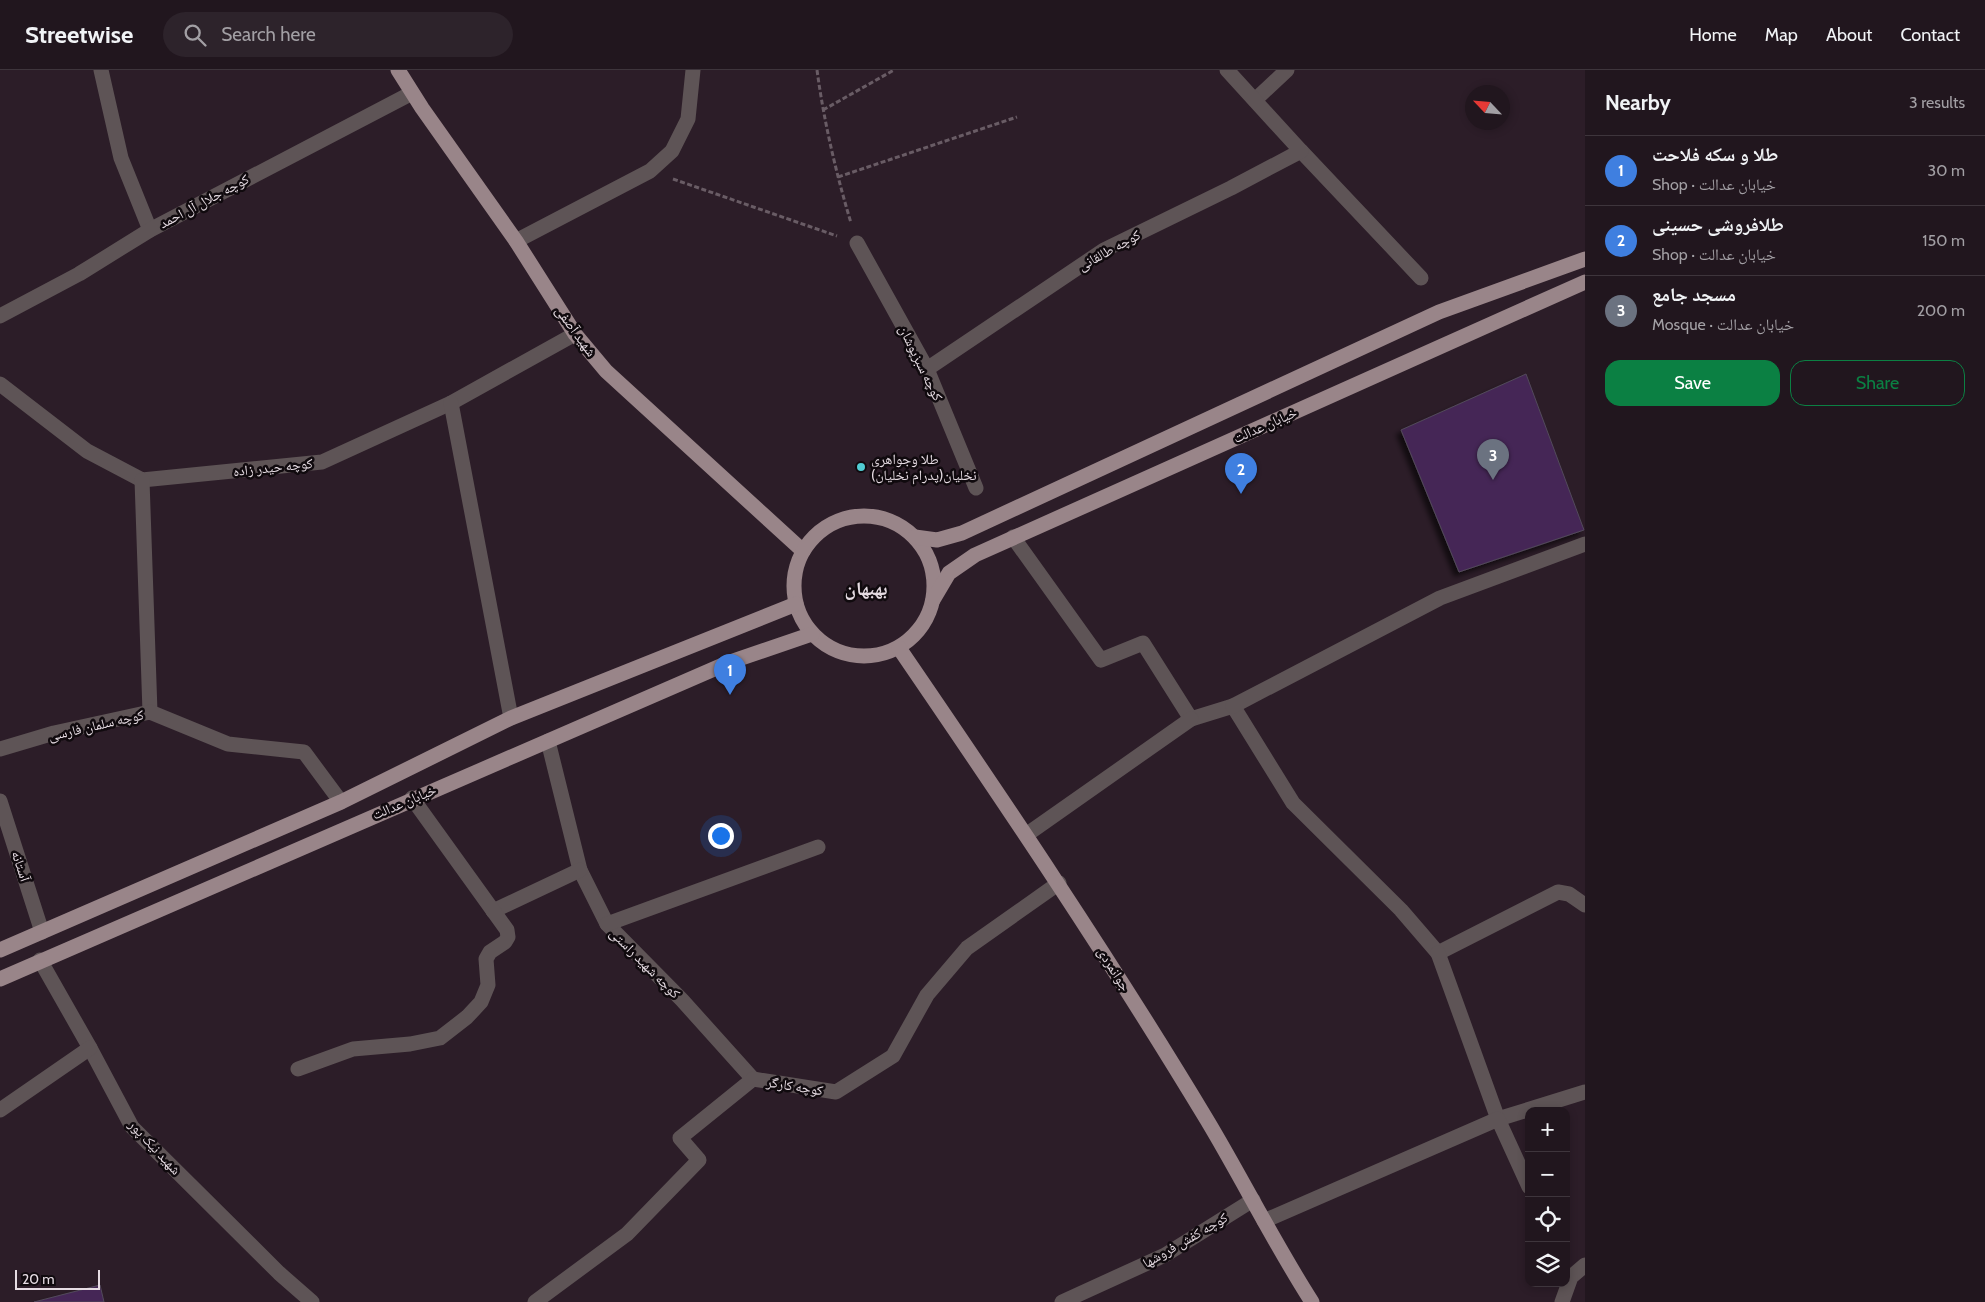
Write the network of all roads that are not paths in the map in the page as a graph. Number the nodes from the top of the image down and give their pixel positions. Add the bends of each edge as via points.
1 (100, 70) edge
2 (398, 70) edge
3 (693, 70) edge
4 (1227, 70) edge
5 (1287, 70) edge
6 (412, 93) junction
7 (1255, 100) junction
8 (1301, 151) junction
9 (150, 230) junction
10 (516, 240) junction
11 (856, 243) road end
12 (1585, 259) edge
13 (1421, 278) dead end
14 (1585, 282) edge
15 (0, 316) edge
16 (576, 334) junction
17 (928, 369) junction
18 (0, 384) edge
19 (451, 403) junction
20 (142, 480) junction
21 (976, 488) dead end
22 (915, 537) junction
23 (1013, 538) junction
24 (1585, 544) edge
25 (803, 551) junction
26 (933, 600) junction
27 (796, 604) junction
28 (812, 634) junction
29 (899, 648) junction
30 (1233, 706) junction
31 (150, 712) junction
32 (510, 718) junction
33 (1191, 719) junction
34 (548, 741) junction
35 (0, 749) edge
36 (412, 798) junction
37 (0, 801) edge
38 (341, 802) junction
39 (1026, 835) junction
40 (818, 847) dead end
41 (580, 870) junction
42 (1059, 883) junction
43 (1585, 905) edge
44 (493, 911) junction
45 (607, 924) junction
46 (42, 932) junction
47 (0, 950) edge
48 (1438, 953) junction
49 (40, 960) junction
50 (0, 979) edge
51 (90, 1048) junction
52 (298, 1069) dead end
53 (753, 1079) junction
54 (1585, 1092) edge
55 (0, 1110) edge
56 (1498, 1119) junction
57 (1525, 1178) edge
58 (1252, 1200) junction
59 (1264, 1221) junction
60 (1585, 1265) edge
61 (1570, 1272) edge
62 (1565, 1287) edge
63 (312, 1302) edge
64 (535, 1302) edge
65 (1062, 1302) edge
66 (1312, 1302) edge
67 (1562, 1302) edge

1 - 9 street via 121,158
2 - 6 main road, شهید آصفی
3 - 10 street via 688,119 672,151 650,171
4 - 7 street
5 - 7 street
6 - 9 street, کوچه جلال آل احمد
6 - 10 main road, شهید آصفی
7 - 8 street
8 - 13 street
8 - 17 street, کوچه طالقانی via 1104,250
9 - 15 street, کوچه جلال آل احمد via 79,274
10 - 16 main road, شهید آصفی
11 - 17 street, کوچه سبزپوشان
12 - 22 main road, خیابان عدالت via 1439,312 962,533 937,540
14 - 23 main road, خیابان عدالت
16 - 19 street, کوچه حیدر زاده
16 - 25 main road, شهید آصفی via 606,371
17 - 21 street, کوچه سبزپوشان
18 - 20 street via 87,451
19 - 20 street, کوچه حیدر زاده via 322,462
19 - 32 street
20 - 31 street
22 - 25 main road via 898,524 878,516 856,516 835,522 817,534
22 - 26 main road via 930,563 934,578
23 - 26 main road, خیابان عدالت via 975,555 949,573
23 - 33 street via 1101,660 1143,643
24 - 30 street via 1440,598
25 - 27 main road via 796,568
26 - 29 main road via 926,619
27 - 28 main road
27 - 32 main road, خیابان عدالت
28 - 29 main road via 831,648 853,656 877,655
28 - 34 main road, خیابان عدالت via 730,662
29 - 39 main road, جوانمردی
30 - 33 street
30 - 48 street via 1293,803 1401,910
31 - 35 street, کوچه سلمان فارسی via 54,733
31 - 38 street, کوچه سلمان فارسی via 228,744 304,752
32 - 38 main road, خیابان عدالت
33 - 39 street
34 - 36 main road, خیابان عدالت
34 - 41 street, کوچه شهید راستی
36 - 44 street
36 - 49 main road, خیابان عدالت
37 - 46 street, آستانه
38 - 46 main road, خیابان عدالت
39 - 42 main road, جوانمردی
40 - 45 street
41 - 44 street
41 - 45 street, کوچه شهید راستی
42 - 53 street, کوچه کارگر via 968,948 927,996 893,1056 836,1092
42 - 58 main road, جوانمردی via 1202,1112
43 - 48 street via 1569,894 1558,892
44 - 52 street via 507,930 508,937 486,959 488,985 481,1002 467,1017 440,1038 353,1049
45 - 53 street, کوچه شهید راستی
46 - 47 main road, خیابان عدالت
48 - 56 street
49 - 50 main road, خیابان عدالت
49 - 51 street, شهید نیک پور
51 - 55 street
51 - 63 street, شهید نیک پور via 132,1127
53 - 64 street, کوچه کارگر via 680,1138 699,1160 626,1234
54 - 56 street
56 - 57 street
56 - 59 street
58 - 59 main road, جوانمردی
58 - 65 street, کوچه کفش فروشها via 1165,1255
59 - 66 main road, جوانمردی
60 - 61 street
62 - 67 street

